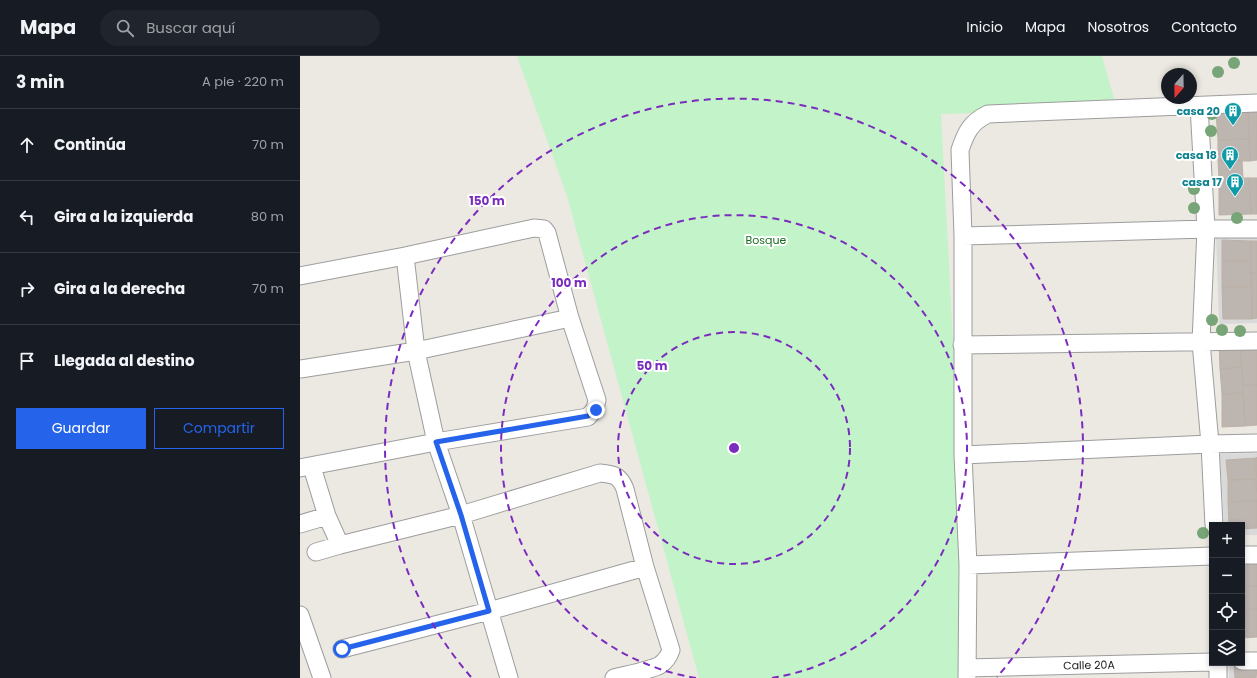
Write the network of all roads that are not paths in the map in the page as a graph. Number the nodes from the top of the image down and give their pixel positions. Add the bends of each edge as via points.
1 (1257, 103) edge
2 (1199, 106) junction
3 (1206, 229) junction
4 (1257, 229) edge
5 (963, 236) junction
6 (404, 256) junction
7 (300, 276) edge
8 (570, 318) junction
9 (1257, 341) edge
10 (1201, 342) junction
11 (962, 345) junction
12 (416, 351) junction
13 (300, 369) edge
14 (436, 442) junction
15 (1257, 443) edge
16 (1210, 444) junction
17 (963, 455) junction
18 (306, 468) edge
19 (461, 515) junction
20 (327, 516) junction
21 (1214, 522) edge
22 (300, 524) edge
23 (340, 545) junction
24 (316, 552) dead end
25 (1245, 555) edge
26 (1257, 555) edge
27 (1209, 556) edge
28 (968, 565) junction
29 (645, 567) junction
30 (489, 611) junction
31 (300, 615) edge
32 (342, 649) dead end
33 (1245, 661) edge
34 (1257, 661) edge
35 (1209, 662) edge
36 (1218, 666) edge
37 (967, 673) edge
38 (322, 678) edge
39 (509, 678) edge
40 (614, 678) edge
41 (1218, 678) edge

1 - 2 street
2 - 3 street
2 - 5 street via 988,114 978,119 964,137 960,150
3 - 4 street
3 - 5 street
3 - 10 street
5 - 11 street
6 - 7 street
6 - 8 street via 534,228 544,229
6 - 12 street
8 - 12 street
8 - 14 street via 598,400 596,410 592,414
9 - 10 street
10 - 11 street
10 - 16 street
11 - 17 street
12 - 13 street
12 - 14 street
14 - 18 street
14 - 19 street
15 - 16 street
16 - 17 street
16 - 21 street
17 - 28 street
18 - 20 street
19 - 23 street
19 - 29 street via 600,474 617,476 625,489
19 - 30 street
20 - 22 street
20 - 23 street
23 - 24 street
25 - 26 street
27 - 28 street
28 - 37 street
29 - 30 street
29 - 40 street via 670,644 670,655 659,666
30 - 32 street
30 - 39 street
31 - 38 street
33 - 34 street
35 - 37 street, Calle 20A
36 - 41 street

